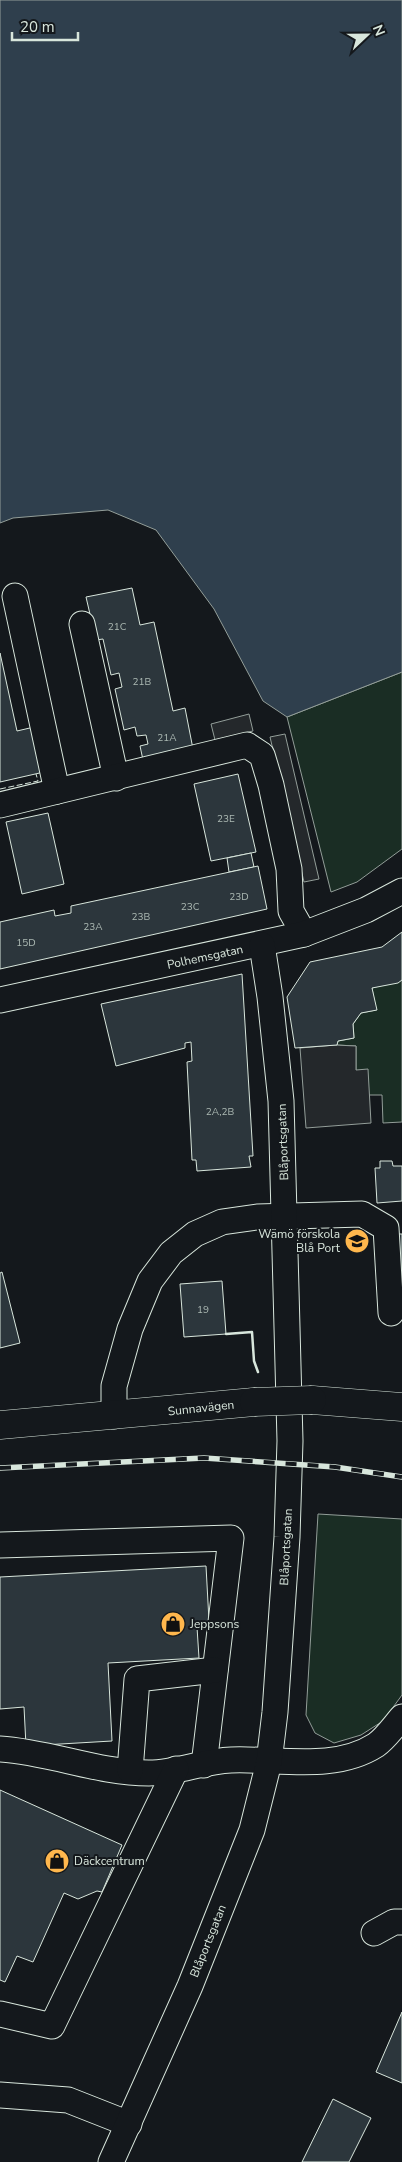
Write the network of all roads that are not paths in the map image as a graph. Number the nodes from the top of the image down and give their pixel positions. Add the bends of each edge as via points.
1 (14, 596) dead end
2 (82, 624) dead end
3 (116, 778) junction
4 (57, 792) junction
5 (0, 805) edge
6 (402, 891) edge
7 (304, 934) junction
8 (262, 945) junction
9 (0, 1000) edge
10 (286, 1217) junction
11 (391, 1313) dead end
12 (402, 1407) edge
13 (114, 1416) junction
14 (0, 1425) edge
15 (0, 1545) edge
16 (215, 1670) junction
17 (402, 1717) edge
18 (0, 1749) edge
19 (269, 1762) junction
20 (204, 1765) junction
21 (176, 1769) junction
22 (130, 1771) junction
23 (402, 1922) edge
24 (374, 1933) dead end
25 (0, 2014) edge
26 (0, 2095) edge
27 (130, 2124) junction
28 (111, 2162) edge

1 - 4 street
2 - 3 street
3 - 4 street
3 - 7 street via 248,745 262,755 289,869 291,910
4 - 5 street
6 - 7 street, Polhemsgatan via 366,910
7 - 8 street, Polhemsgatan
8 - 9 street, Polhemsgatan
8 - 10 street, Blåportsgatan via 278,1067
10 - 11 street via 362,1214 386,1228
10 - 13 street via 222,1222 195,1234 171,1253 150,1281 130,1329 114,1386
10 - 19 street, Blåportsgatan via 290,1440 287,1537
12 - 13 main road, Sunnavägen, bridge via 312,1400 254,1402
13 - 14 main road, Sunnavägen
15 - 16 street via 231,1538
16 - 20 street
16 - 22 street via 137,1679
17 - 19 street via 378,1743 362,1753 307,1762
18 - 22 street via 23,1750 94,1767
19 - 20 street via 231,1760
19 - 27 street, Blåportsgatan via 252,1830 226,1898
20 - 21 street
21 - 22 street via 150,1774
21 - 25 street via 52,2026
23 - 24 street via 394,1922
26 - 27 street via 68,2100
27 - 28 street, Blåportsgatan

